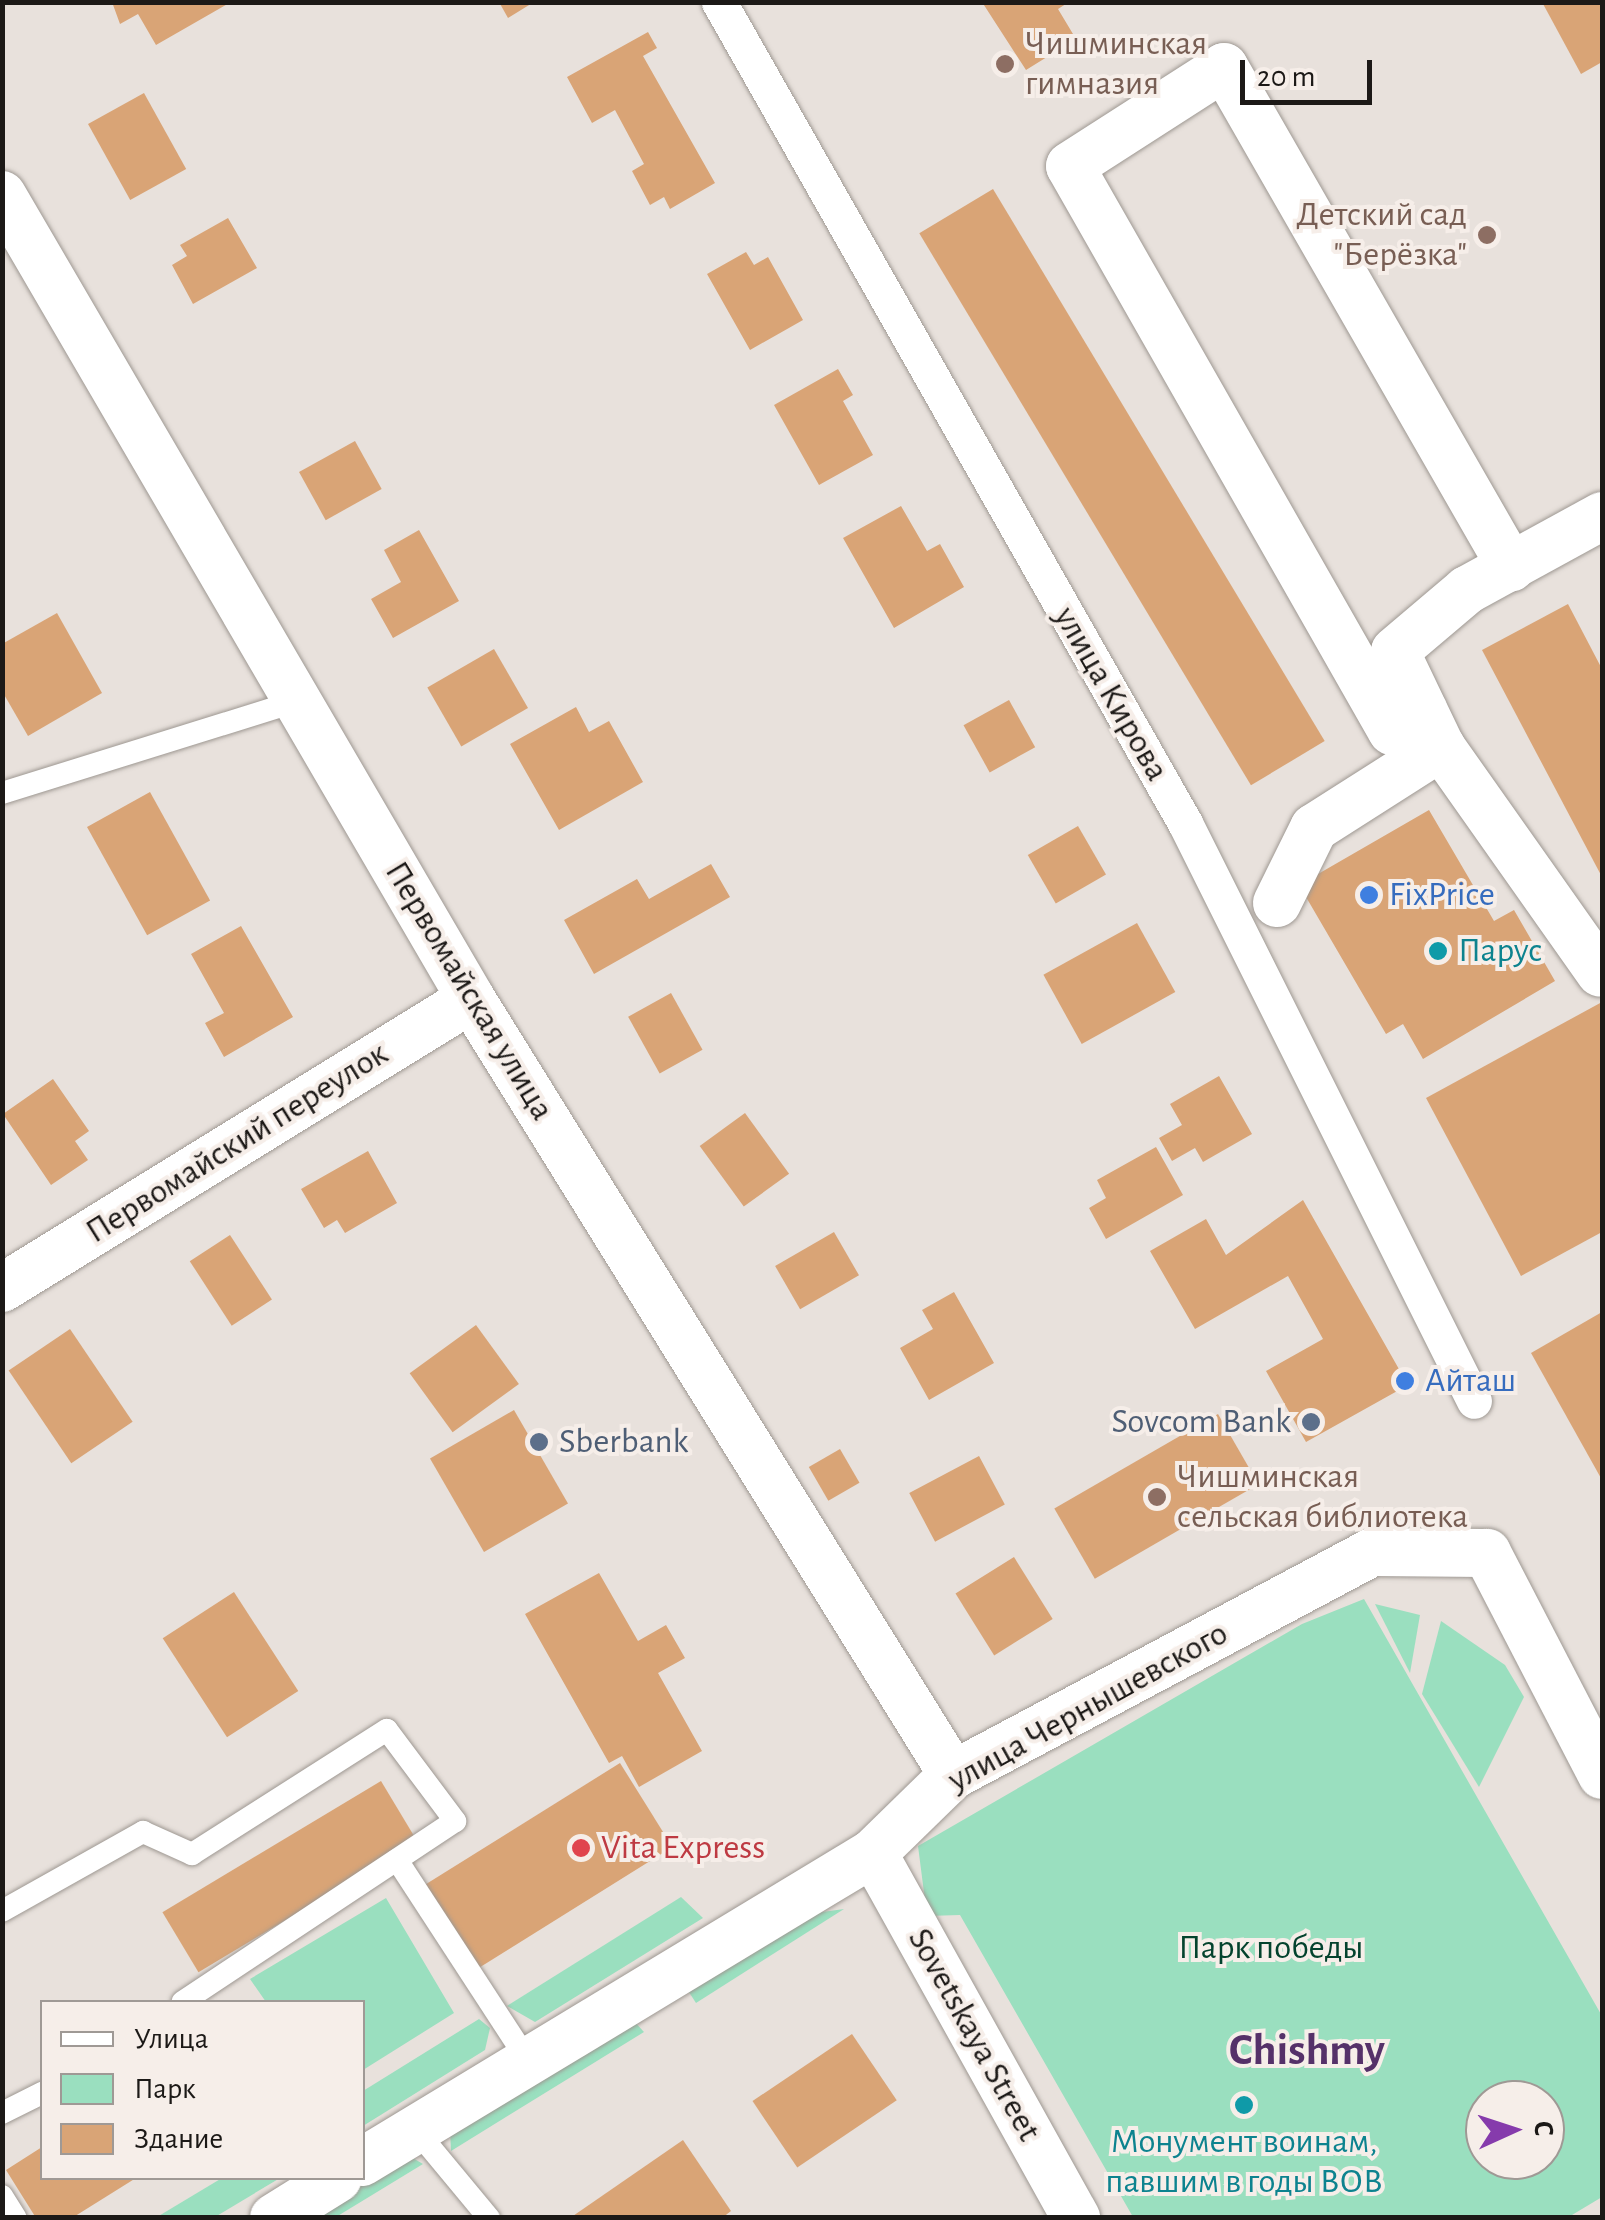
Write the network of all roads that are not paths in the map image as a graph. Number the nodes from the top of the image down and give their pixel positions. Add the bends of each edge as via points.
1 (719, 2) edge
2 (2, 196) edge
3 (1599, 528) edge
4 (1510, 567) junction
5 (298, 702) junction
6 (1432, 728) junction
7 (2, 793) edge
8 (1277, 903) dead end
9 (1600, 972) edge
10 (471, 999) junction
11 (2, 1288) edge
12 (1474, 1400) dead end
13 (953, 1775) junction
14 (1602, 1775) edge
15 (873, 1854) junction
16 (396, 1860) junction
17 (2, 1911) edge
18 (186, 2000) edge
19 (528, 2061) junction
20 (40, 2094) edge
21 (2, 2113) edge
22 (415, 2129) junction
23 (365, 2160) edge
24 (335, 2180) edge
25 (2, 2196) edge
26 (16, 2218) edge
27 (274, 2218) edge
28 (489, 2218) edge
29 (1076, 2218) edge

1 - 12 street, улица Кирова via 1185,823
2 - 5 street, Первомайская улица
3 - 4 street
4 - 6 street via 1467,590 1395,651
4 - 6 street via 1224,67 1070,166 1392,731
5 - 7 lane
5 - 10 street, Первомайская улица
6 - 8 street via 1314,828
6 - 9 street
10 - 11 street, Первомайский переулок
10 - 13 street, Первомайская улица
13 - 14 street, улица Чернышевского via 1372,1552 1487,1553
13 - 15 street, улица Чернышевского
15 - 19 street, улица Чернышевского
15 - 29 street, Sovetskaya Street
16 - 17 lane via 454,1821 388,1730 192,1854 143,1832
16 - 18 lane
16 - 19 lane
19 - 22 street, улица Чернышевского
20 - 21 lane
22 - 23 street, улица Чернышевского
22 - 28 lane
24 - 27 street
25 - 26 lane

